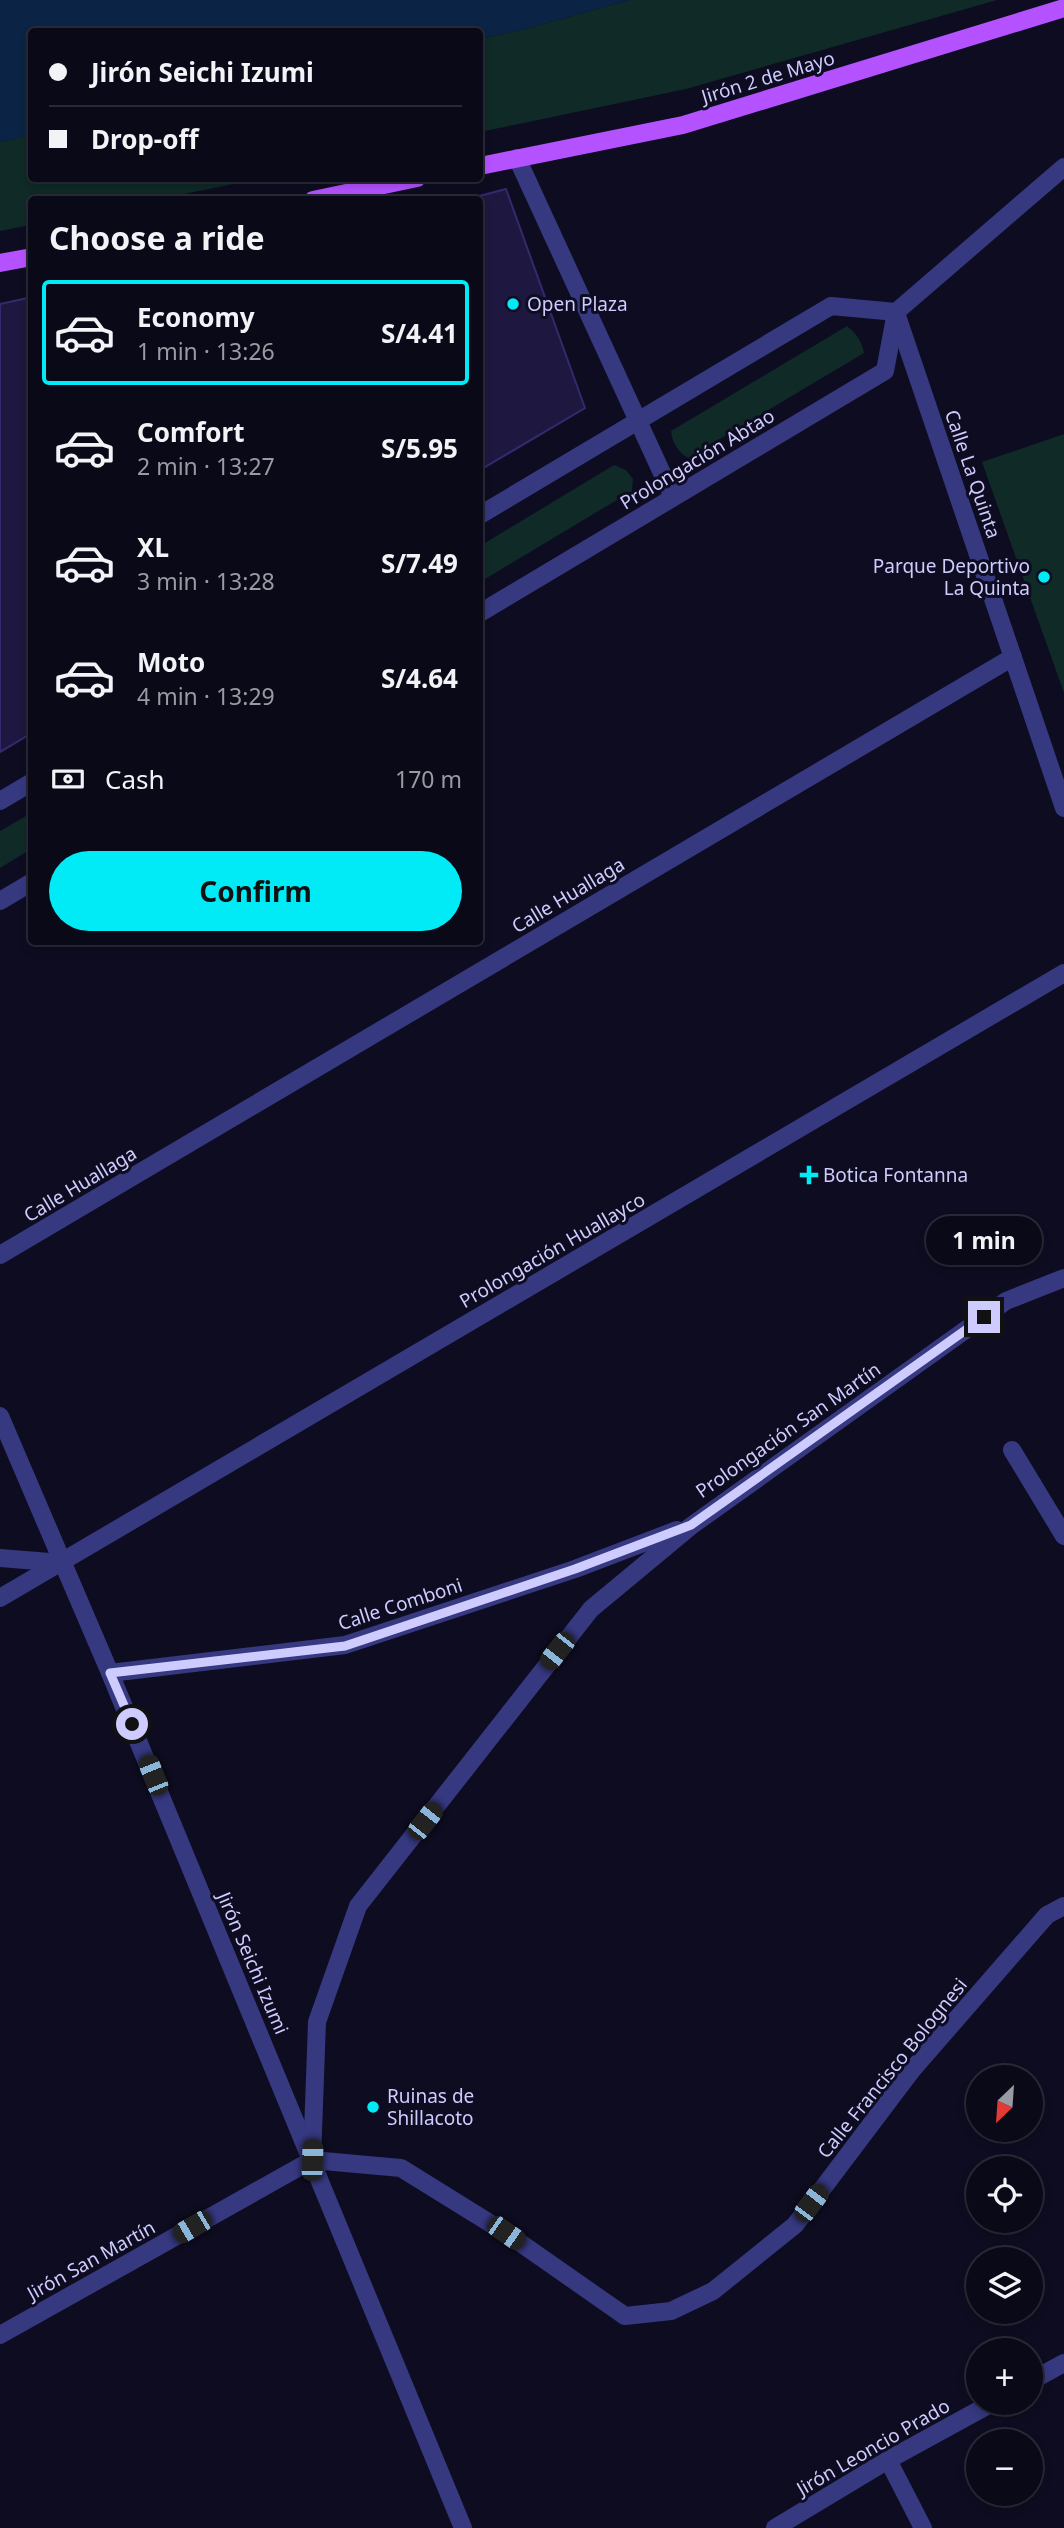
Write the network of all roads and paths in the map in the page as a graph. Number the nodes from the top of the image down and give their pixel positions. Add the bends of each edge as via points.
1 (1064, 8) edge
2 (517, 158) junction
3 (483, 165) edge
4 (1064, 167) edge
5 (398, 182) edge
6 (332, 196) edge
7 (28, 258) edge
8 (0, 263) edge
9 (896, 312) junction
10 (638, 421) junction
11 (673, 497) junction
12 (483, 513) edge
13 (483, 611) edge
14 (1013, 657) junction
15 (28, 784) edge
16 (0, 801) edge
17 (1064, 808) edge
18 (28, 884) edge
19 (0, 901) edge
20 (1064, 973) edge
21 (0, 1255) edge
22 (1064, 1278) edge
23 (0, 1416) edge
24 (1012, 1450) dead end
25 (691, 1525) junction
26 (1064, 1536) edge
27 (0, 1559) edge
28 (62, 1563) junction
29 (0, 1598) edge
30 (110, 1673) junction
31 (1064, 1906) edge
32 (312, 2160) junction
33 (0, 2335) edge
34 (1064, 2363) edge
35 (1043, 2374) edge
36 (970, 2415) edge
37 (888, 2460) junction
38 (463, 2528) edge
39 (775, 2528) edge
40 (923, 2528) edge

1 - 2 main road, Jirón 2 de Mayo via 683,125
2 - 3 main road, Jirón 2 de Mayo
2 - 10 street
4 - 9 street
5 - 6 main road
7 - 8 main road
9 - 10 street via 831,306
9 - 11 street, Prolongación Abtao via 885,370
9 - 14 street, Calle La Quinta
10 - 11 street
10 - 12 street
11 - 13 street, Prolongación Abtao
14 - 17 street, Calle La Quinta
14 - 21 street, Calle Huallaga
15 - 16 street
18 - 19 street
20 - 28 street, Prolongación Huallayco
22 - 25 street, Prolongación San Martín via 1006,1301
23 - 28 street, Jirón Seichi Izumi
24 - 26 street
25 - 30 street, Calle Comboni via 345,1646
25 - 32 street, Prolongación San Martín via 591,1609 358,1906 317,2022
27 - 28 street
28 - 29 street, Prolongación Huallayco
28 - 30 street, Jirón Seichi Izumi
30 - 32 street, Jirón Seichi Izumi
31 - 32 street, Calle Francisco Bolognesi via 1047,1915 912,2070 795,2225 713,2291 671,2311 625,2316 506,2233 401,2168
32 - 33 street, Jirón San Martín
32 - 38 street, Jirón Seichi Izumi
34 - 35 street
36 - 37 street, Jirón Leoncio Prado
37 - 39 street, Jirón Leoncio Prado
37 - 40 street

